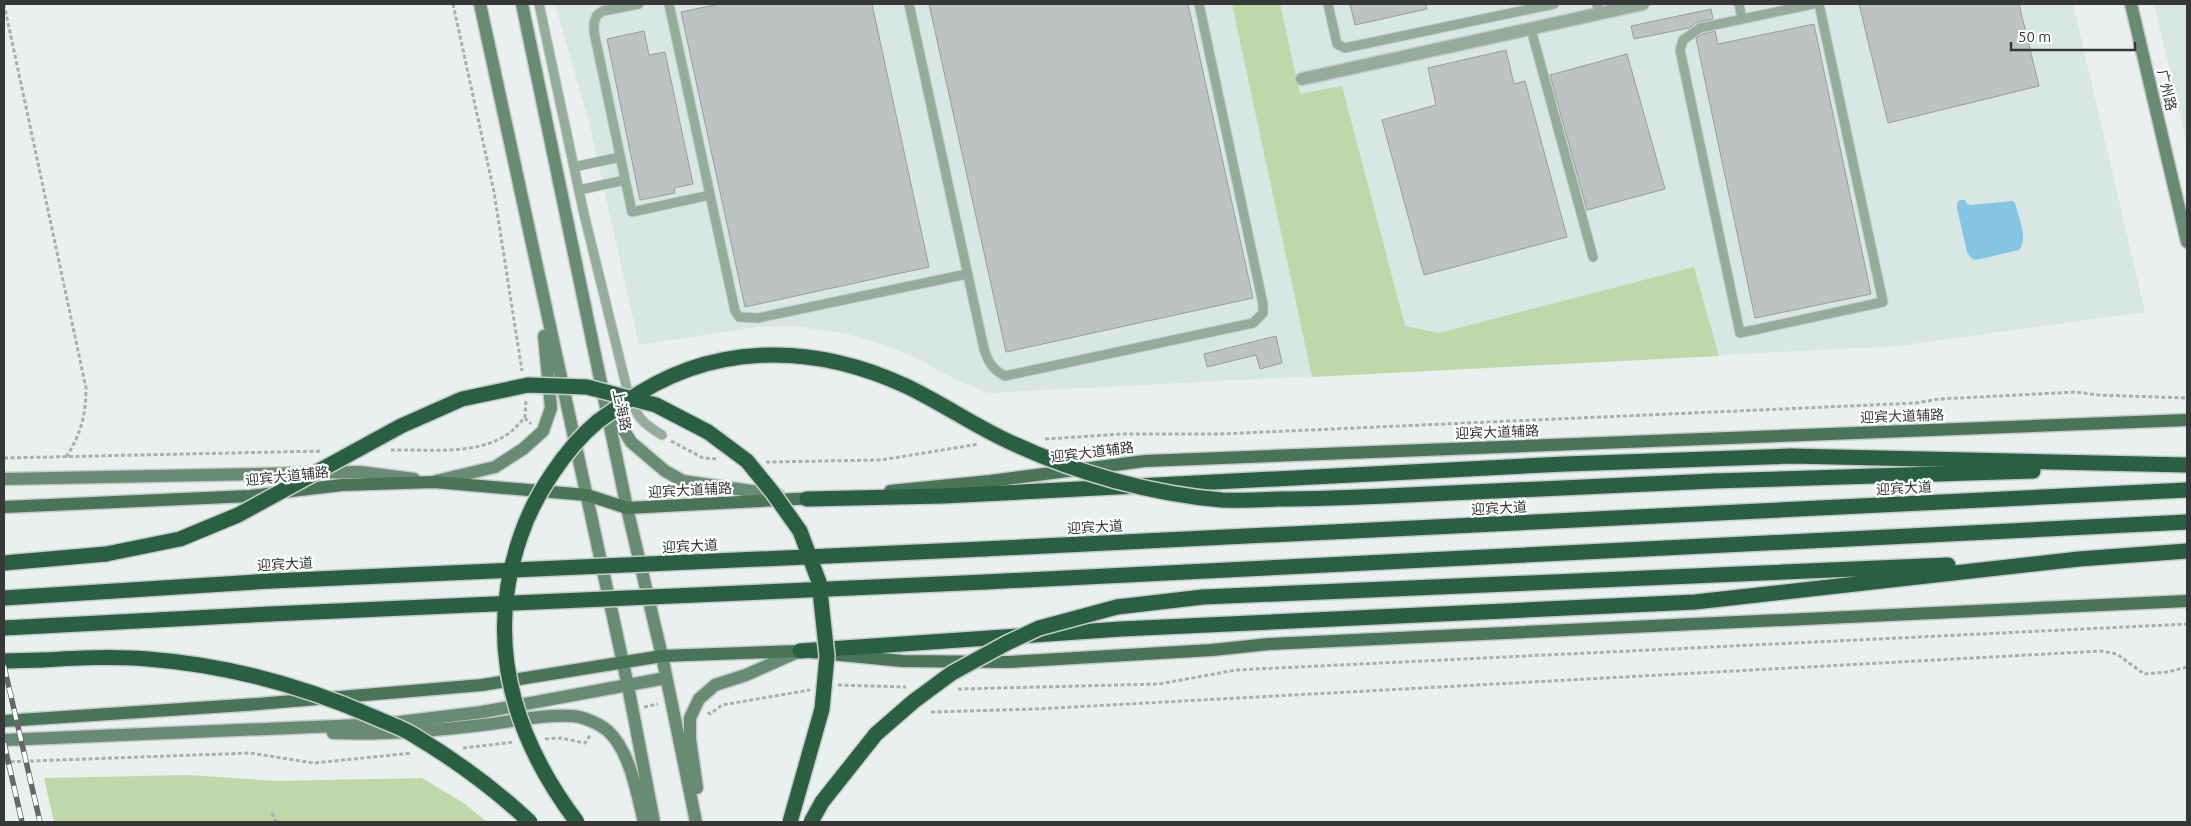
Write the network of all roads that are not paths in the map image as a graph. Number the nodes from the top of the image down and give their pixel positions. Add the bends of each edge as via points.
1 (480, 4) edge
2 (522, 4) edge
3 (539, 4) edge
4 (639, 4) edge
5 (669, 4) edge
6 (909, 4) edge
7 (1199, 4) edge
8 (1328, 4) edge
9 (1554, 4) edge
10 (1644, 4) edge
11 (1739, 4) edge
12 (1813, 4) edge
13 (1819, 4) edge
14 (2130, 4) edge
15 (1598, 9) edge
16 (1742, 19) junction
17 (1531, 29) junction
18 (1302, 79) dead end
19 (620, 157) junction
20 (574, 168) junction
21 (625, 180) junction
22 (579, 190) junction
23 (562, 194) junction
24 (710, 195) junction
25 (523, 203) junction
26 (2187, 242) edge
27 (1593, 257) dead end
28 (967, 274) junction
29 (2187, 420) edge
30 (662, 435) road end
31 (2187, 465) edge
32 (4, 479) edge
33 (434, 482) junction
34 (2187, 490) edge
35 (587, 495) junction
36 (807, 499) junction
37 (4, 508) edge
38 (627, 508) junction
39 (2187, 522) edge
40 (2187, 551) edge
41 (2079, 558) junction
42 (4, 563) edge
43 (4, 598) edge
44 (2187, 601) edge
45 (4, 628) edge
46 (800, 651) junction
47 (662, 656) junction
48 (4, 662) edge
49 (623, 664) junction
50 (666, 678) junction
51 (628, 686) junction
52 (4, 721) edge
53 (250, 730) junction
54 (4, 740) edge
55 (530, 822) edge
56 (576, 822) edge
57 (644, 822) edge
58 (654, 822) edge
59 (696, 822) edge
60 (702, 822) edge
61 (790, 822) edge
62 (811, 822) edge

1 - 25 street
2 - 23 street, 上海路
3 - 20 lane
4 - 19 lane via 603,11 594,23
5 - 24 lane
6 - 28 lane
7 - 28 lane via 1263,304 1258,319 1253,324 1005,376 995,371 986,355
8 - 9 lane via 1337,44 1345,48
10 - 15 street
11 - 16 lane
12 - 16 lane
13 - 16 lane via 1883,302 1740,333 1680,50 1690,33
14 - 26 street, 广州路
15 - 17 street
17 - 18 street
17 - 27 lane
19 - 20 lane
19 - 21 lane
20 - 22 lane
21 - 22 lane
21 - 24 lane via 632,212
22 - 30 lane via 627,389 644,424
23 - 36 street via 581,252 618,421 632,442 665,471 683,481
23 - 38 street, 上海路
24 - 28 lane via 735,311 739,317 758,318
25 - 33 street via 542,318 551,408 540,434 495,467
25 - 35 street
29 - 36 main road, 迎宾大道辅路 via 1145,461 990,481
31 - 36 highway via 1791,456 1565,464 943,496
31 - 56 highway, bridge via 1224,500 1181,495 1106,479 1013,444 904,385 858,368 803,355 761,354 696,365 648,386 594,424 558,464 526,519 513,557 506,594 505,653 512,699 529,745 555,794
32 - 33 street via 360,472
33 - 35 main road, 迎宾大道辅路
33 - 37 main road, 迎宾大道辅路 via 342,485 250,496
34 - 43 highway, 迎宾大道, bridge via 271,581
35 - 38 main road, 迎宾大道辅路
35 - 49 street
36 - 38 main road, 迎宾大道辅路
38 - 47 street, 上海路
39 - 45 highway, bridge
40 - 41 highway
41 - 46 highway via 1695,602 1121,629
41 - 62 highway, bridge via 1203,597 1117,607 1040,628 952,673 914,700 876,734 822,802
42 - 61 highway, bridge via 106,554 180,538 238,515 401,426 462,399 528,385 587,386 656,406 708,432 747,461 800,531 819,582 827,656 822,709
44 - 46 main road via 1269,644 1009,662 902,661
46 - 47 main road
46 - 60 street via 714,685 697,703 690,718 690,739
47 - 49 main road
47 - 50 street, 上海路
48 - 55 highway, bridge via 148,658 215,667 292,686 352,707 414,735 475,776
49 - 51 street
49 - 52 main road via 482,685
50 - 51 street
50 - 59 street, 上海路
51 - 53 street via 473,714 382,724
51 - 58 street
53 - 54 street
53 - 57 street via 369,735 575,716 607,730 619,745 633,779

